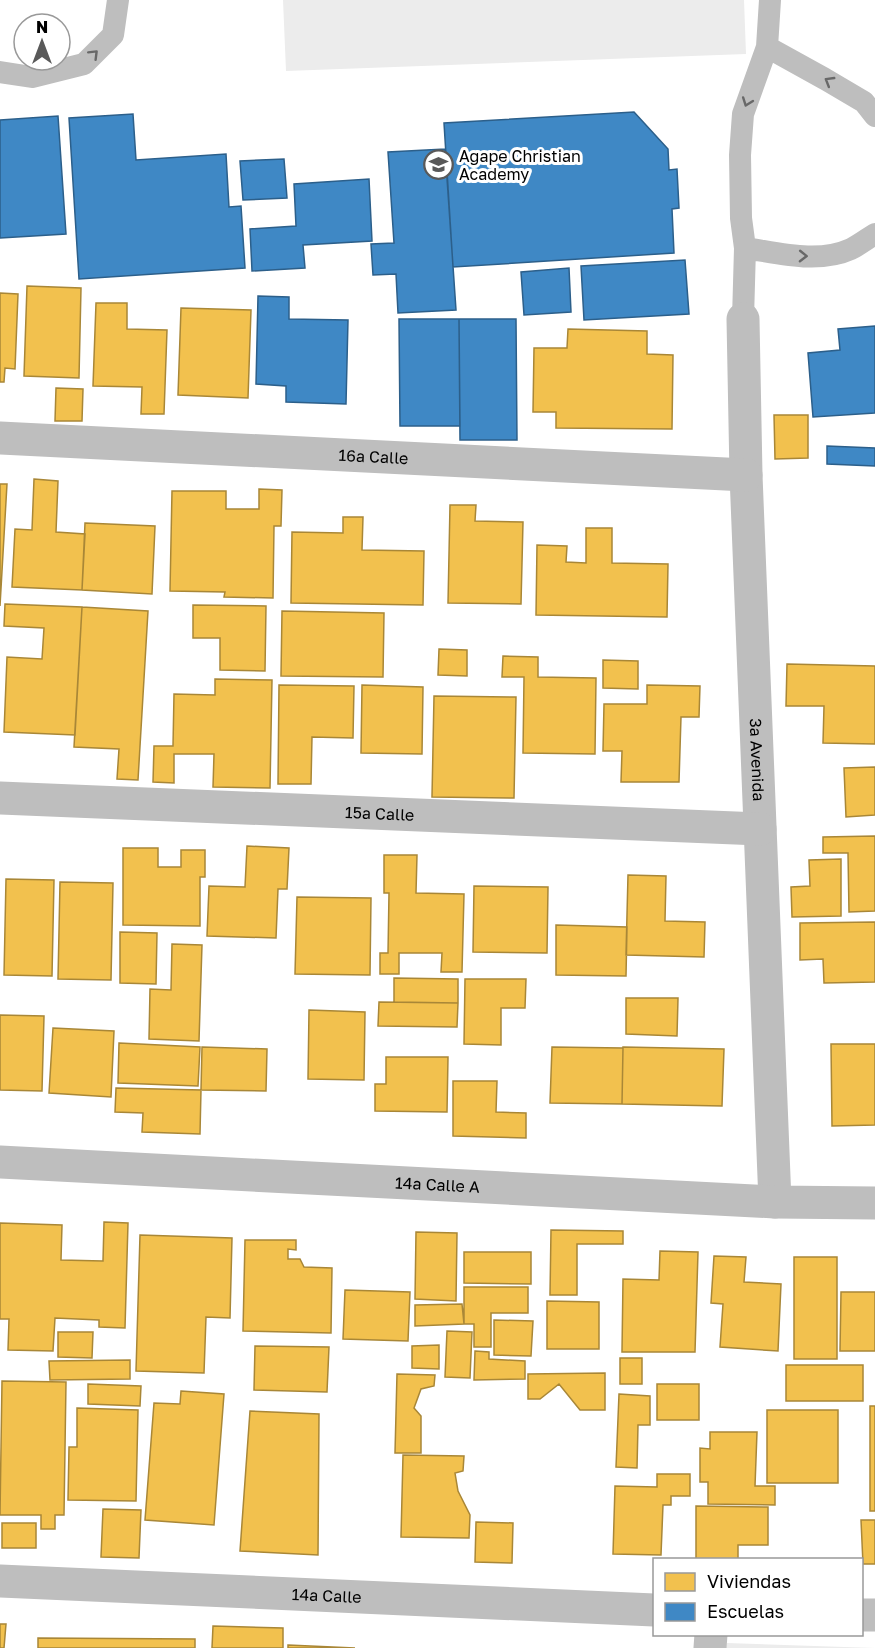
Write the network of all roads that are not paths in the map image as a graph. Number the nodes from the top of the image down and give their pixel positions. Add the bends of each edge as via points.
1 (118, 0) edge
2 (770, 0) edge
3 (767, 47) junction
4 (0, 72) edge
5 (875, 116) edge
6 (875, 234) edge
7 (745, 248) junction
8 (742, 319) joint
9 (0, 438) edge
10 (746, 475) junction
11 (0, 798) edge
12 (760, 829) junction
13 (0, 1162) edge
14 (774, 1202) junction
15 (875, 1203) edge
16 (0, 1581) edge
17 (653, 1610) edge

4 -> 1 lane via 32,76 84,64 113,35
2 - 3 lane
5 -> 3 lane via 864,102
3 -> 7 lane via 743,114 740,155
7 -> 6 lane via 802,257 828,255 850,249
7 - 8 lane
8 - 10 street, 3a Avenida
9 - 10 street, 16a Calle
10 - 12 street, 3a Avenida
11 - 12 street, 15a Calle
12 - 14 street, 3a Avenida
13 - 14 street, 14a Calle A
14 - 15 street, 14a Calle A
16 - 17 street, 14a Calle

